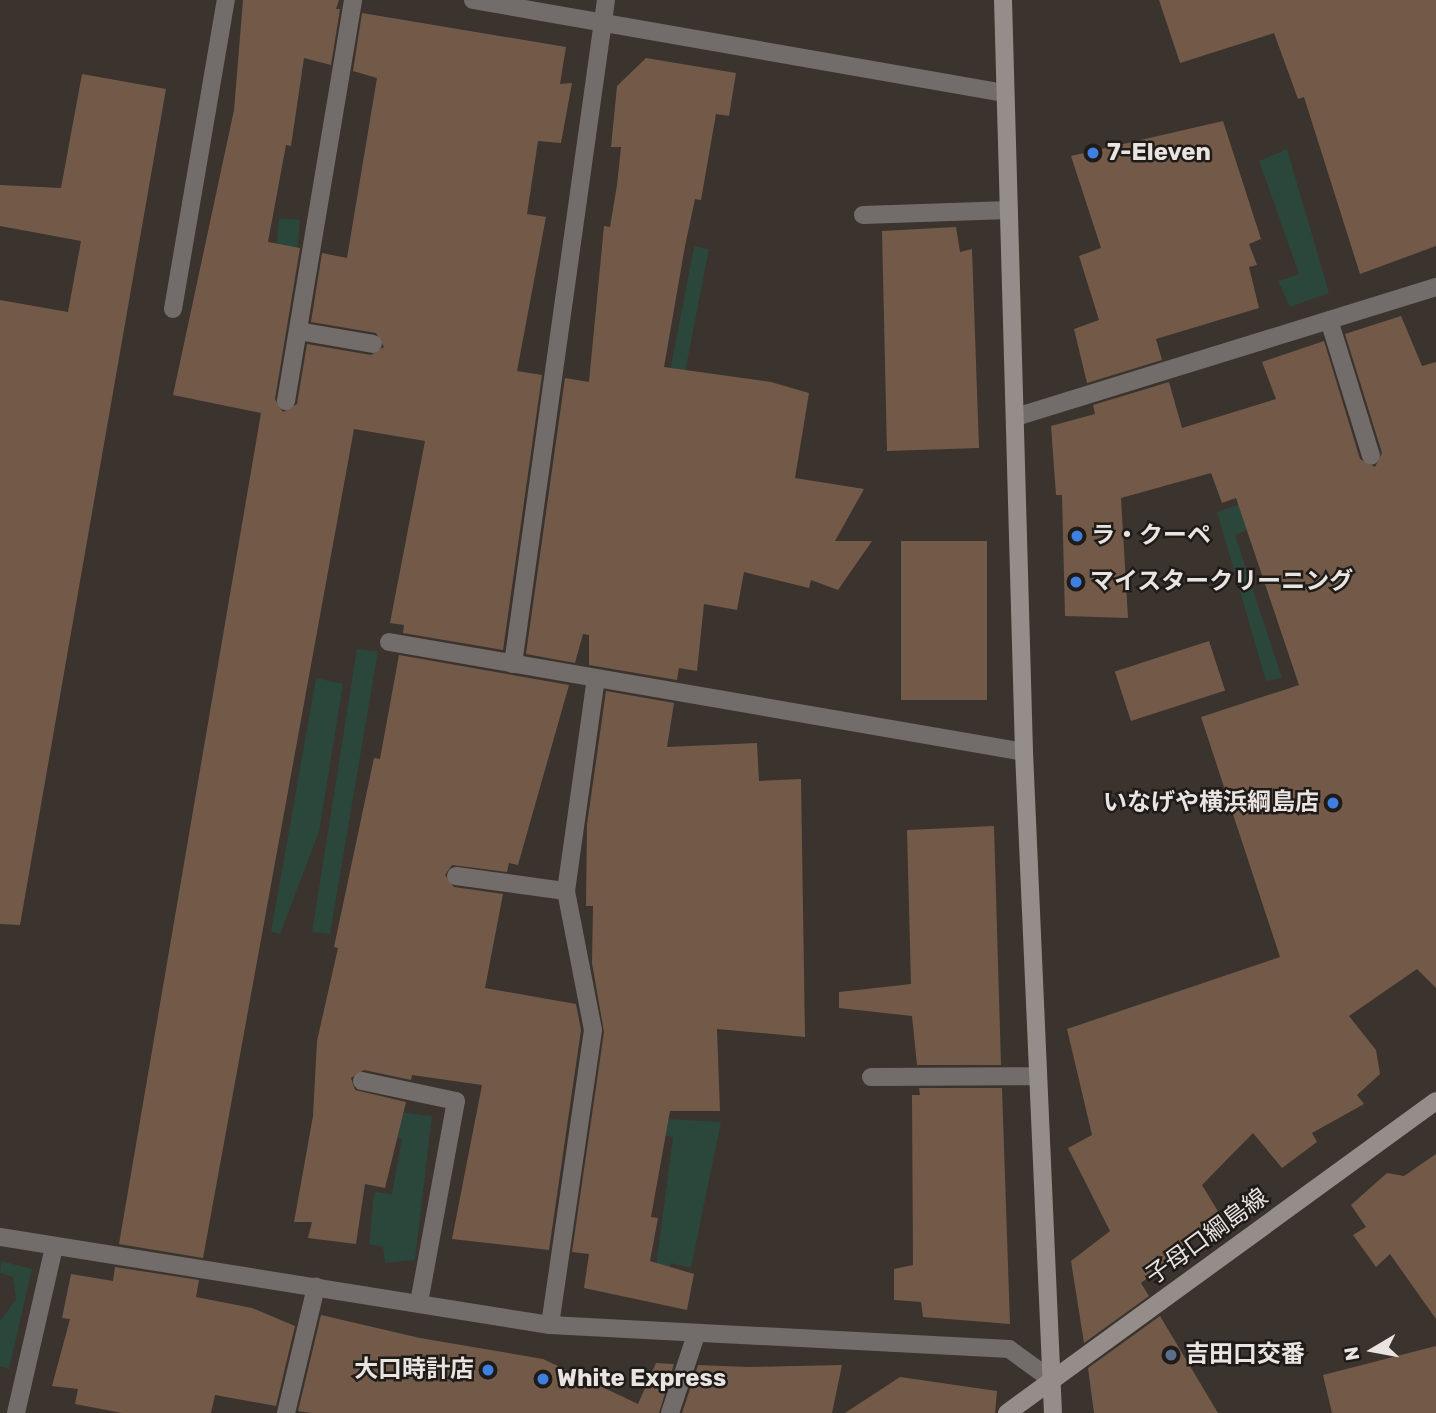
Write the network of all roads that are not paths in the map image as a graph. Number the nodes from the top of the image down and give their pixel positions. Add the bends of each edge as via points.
1 (226, 0) edge
2 (354, 0) edge
3 (473, 0) edge
4 (606, 0) edge
5 (1003, 0) edge
6 (602, 22) junction
7 (1005, 93) junction
8 (1009, 210) junction
9 (863, 215) dead end
10 (1435, 290) edge
11 (173, 309) dead end
12 (1329, 320) junction
13 (298, 331) junction
14 (373, 344) dead end
15 (286, 401) dead end
16 (1016, 417) junction
17 (1371, 456) dead end
18 (389, 642) dead end
19 (513, 664) junction
20 (596, 678) junction
21 (1024, 752) junction
22 (456, 876) dead end
23 (566, 891) junction
24 (1038, 1076) junction
25 (872, 1077) dead end
26 (362, 1081) dead end
27 (1436, 1101) edge
28 (0, 1237) edge
29 (54, 1247) junction
30 (316, 1287) junction
31 (419, 1303) junction
32 (550, 1325) junction
33 (696, 1335) junction
34 (1052, 1380) junction
35 (16, 1413) edge
36 (286, 1413) edge
37 (670, 1413) edge
38 (1007, 1413) edge
39 (1053, 1413) edge

1 - 11 street
2 - 13 street
3 - 6 street
4 - 6 street
5 - 7 street
6 - 7 street
6 - 19 street
7 - 8 street
8 - 9 street
8 - 16 street
10 - 12 street
12 - 16 street
12 - 17 street
13 - 14 street
13 - 15 street
16 - 21 street
18 - 19 street
19 - 20 street
20 - 21 street
20 - 23 street
21 - 24 street
22 - 23 street
23 - 32 street via 593,1030
24 - 25 street
24 - 34 street
26 - 31 street via 456,1101
27 - 34 street, 子母口綱島線
28 - 29 street
29 - 30 street
29 - 35 street
30 - 31 street
30 - 36 street
31 - 32 street
32 - 33 street
33 - 34 street via 1009,1349
33 - 37 street
34 - 38 street, 子母口綱島線
34 - 39 street

